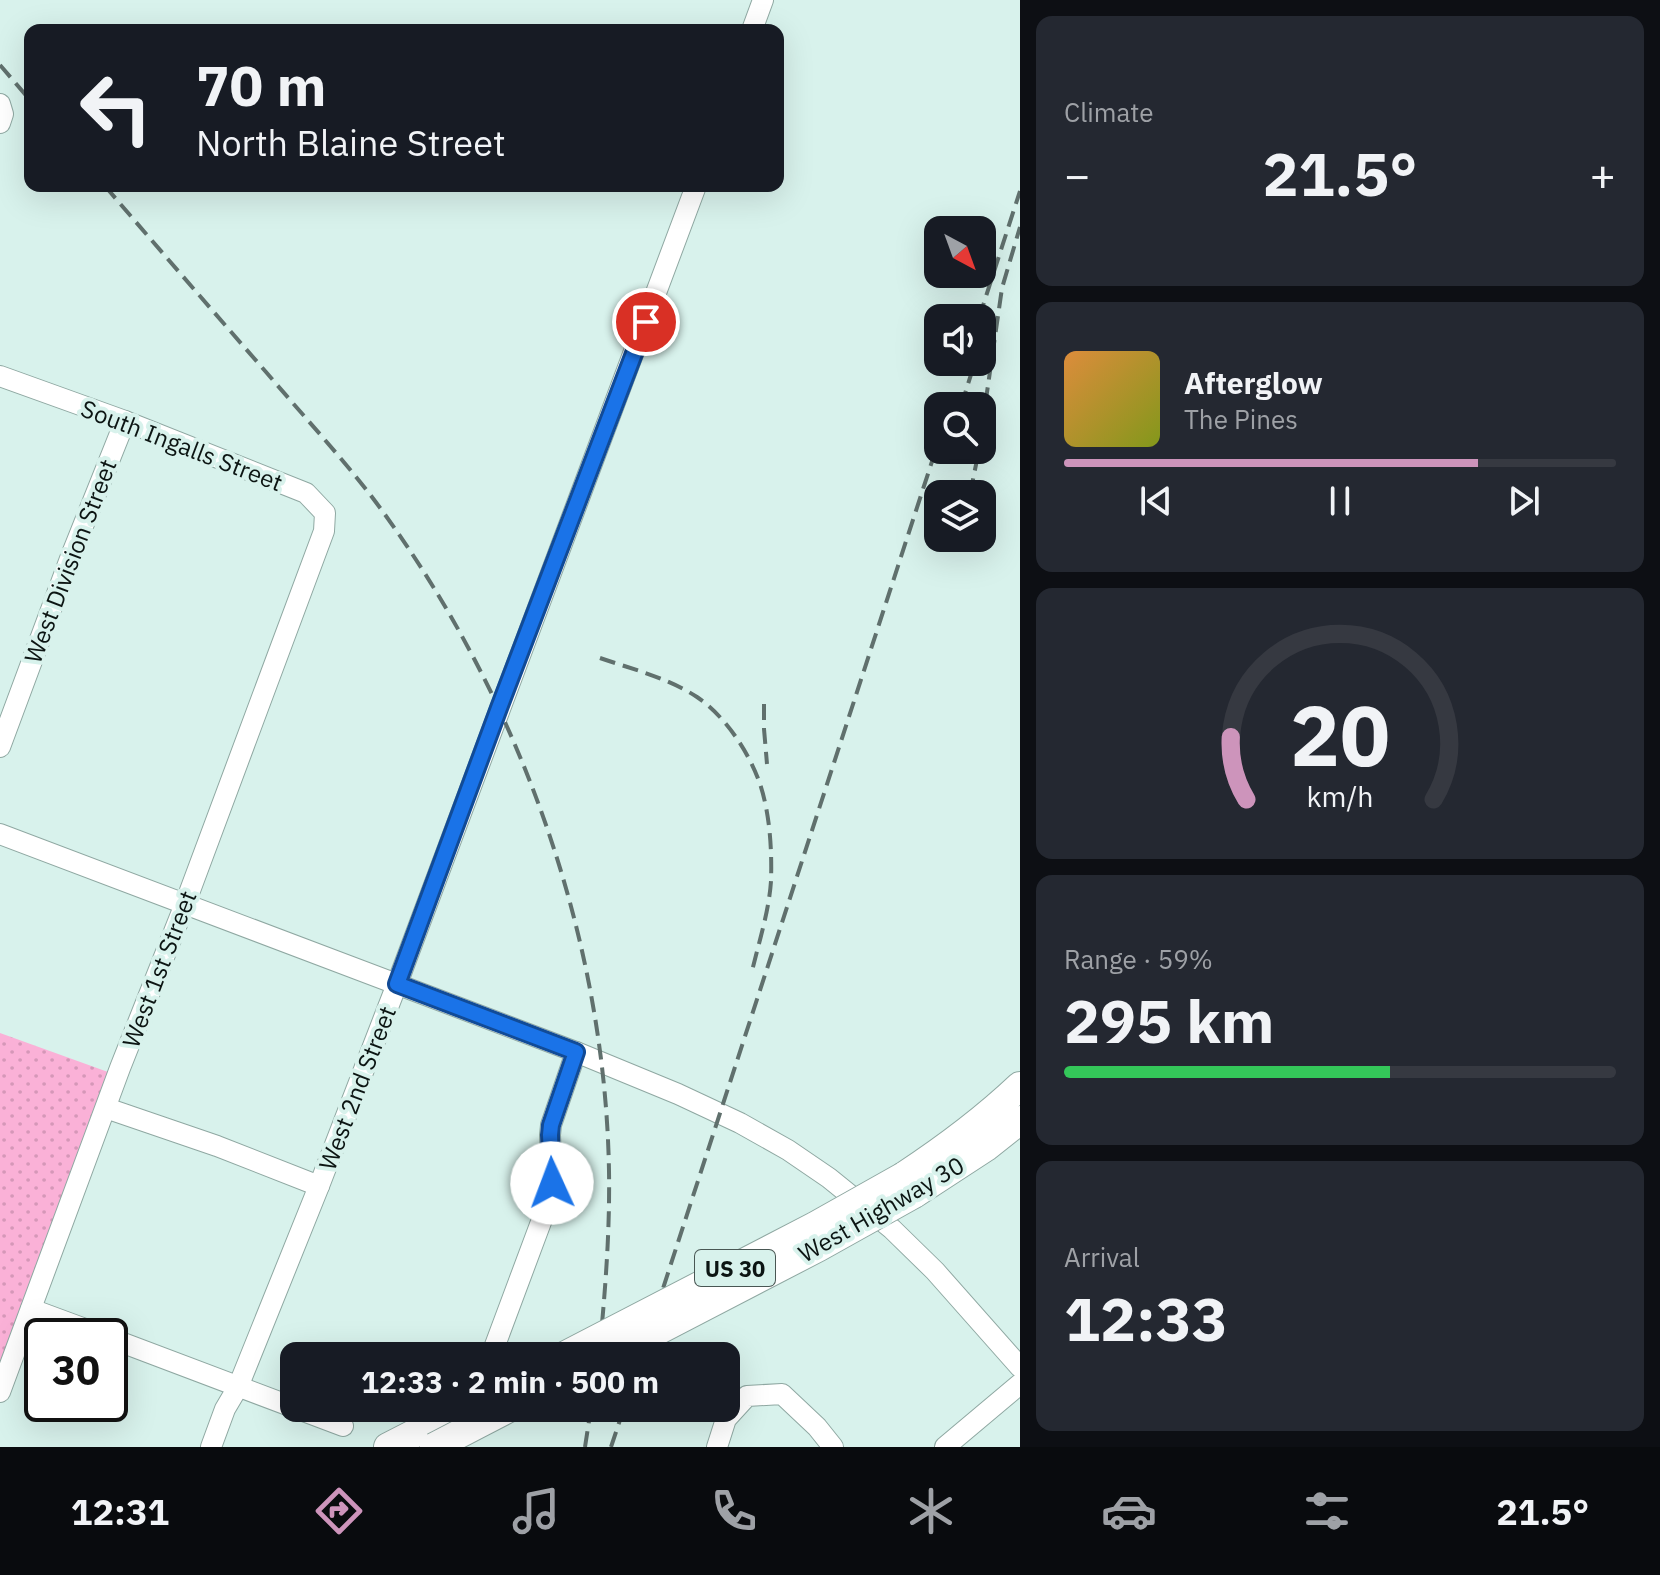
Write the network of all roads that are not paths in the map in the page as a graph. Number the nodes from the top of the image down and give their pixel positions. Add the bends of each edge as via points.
1 (763, 0) edge
2 (754, 24) edge
3 (0, 104) edge
4 (0, 123) edge
5 (694, 192) edge
6 (0, 376) edge
7 (125, 421) junction
8 (318, 546) joint
9 (0, 747) edge
10 (0, 834) edge
11 (185, 904) junction
12 (397, 984) junction
13 (576, 1052) junction
14 (1020, 1086) edge
15 (106, 1108) junction
16 (1020, 1120) edge
17 (909, 1185) junction
18 (319, 1186) junction
19 (31, 1309) junction
20 (55, 1318) edge
21 (496, 1342) edge
22 (591, 1342) edge
23 (636, 1342) edge
24 (128, 1345) edge
25 (1020, 1367) edge
26 (1020, 1384) edge
27 (238, 1387) junction
28 (0, 1392) edge
29 (437, 1422) edge
30 (467, 1422) edge
31 (482, 1422) edge
32 (343, 1426) dead end
33 (211, 1447) edge
34 (388, 1447) edge
35 (434, 1447) edge
36 (457, 1447) edge
37 (717, 1447) edge
38 (833, 1447) edge
39 (945, 1447) edge

1 - 2 street
3 - 4 street
5 - 12 street, West 2nd Street
6 - 7 street, South Ingalls Street
7 - 8 street, South Ingalls Street via 306,493 325,513
7 - 9 street, West Division Street
8 - 11 street, West 1st Street
10 - 11 street
11 - 12 street
11 - 15 street, West 1st Street
12 - 13 street
12 - 18 street, West 2nd Street
13 - 21 street via 551,1125 547,1206
13 - 25 street via 729,1117 802,1159 882,1220
14 - 17 highway, West Highway 30 / US 30
15 - 18 street
15 - 19 street, West 1st Street
16 - 17 highway, West Highway 30 / US 30 via 986,1147
17 - 22 highway, West Highway 30 / US 30, bridge via 815,1226
17 - 23 highway, West Highway 30 / US 30, bridge via 806,1254
18 - 27 street, West 2nd Street
19 - 20 street
19 - 28 street, West 1st Street
24 - 27 street
26 - 39 street
27 - 32 street
27 - 33 street, West 2nd Street
29 - 34 highway
30 - 36 street
31 - 35 highway, bridge
37 - 38 street via 726,1419 747,1396 782,1394

